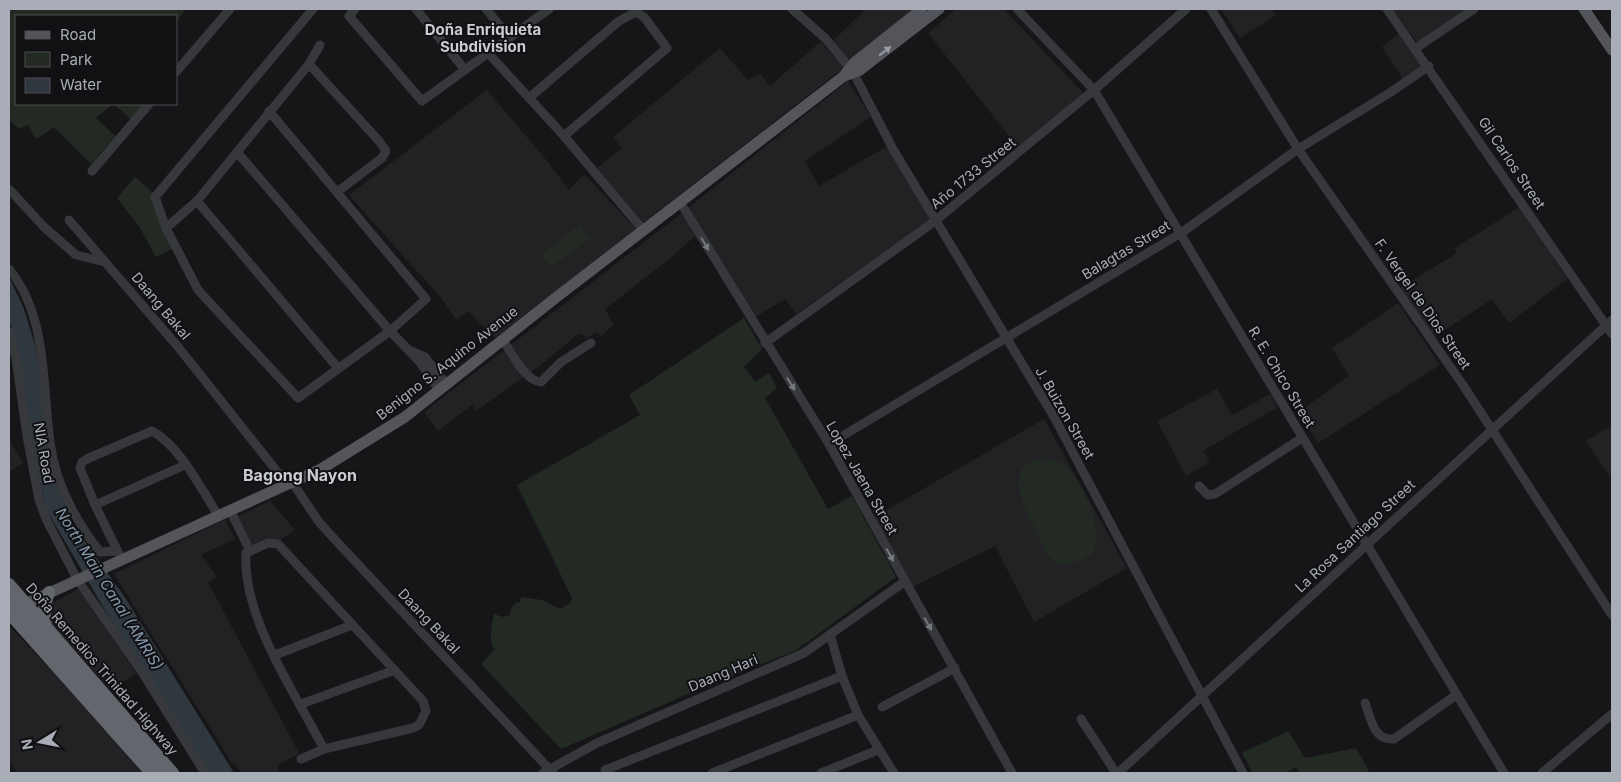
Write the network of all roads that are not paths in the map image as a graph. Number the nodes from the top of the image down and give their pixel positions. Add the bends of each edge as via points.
1 (230, 9) edge
2 (313, 9) edge
3 (355, 9) edge
4 (416, 9) edge
5 (486, 9) edge
6 (549, 9) edge
7 (792, 9) edge
8 (922, 9) edge
9 (939, 9) edge
10 (1017, 9) edge
11 (1186, 9) edge
12 (1211, 9) edge
13 (1388, 9) edge
14 (1474, 9) edge
15 (1584, 9) edge
16 (510, 38) junction
17 (320, 45) dead end
18 (1416, 48) junction
19 (1612, 50) edge
20 (488, 53) junction
21 (309, 64) junction
22 (1428, 66) junction
23 (178, 70) edge
24 (465, 70) junction
25 (849, 72) junction
26 (1094, 90) junction
27 (529, 98) junction
28 (148, 105) edge
29 (269, 111) junction
30 (564, 136) junction
31 (1298, 150) junction
32 (237, 152) junction
33 (92, 171) dead end
34 (9, 189) edge
35 (336, 192) junction
36 (197, 201) junction
37 (680, 202) junction
38 (68, 220) dead end
39 (935, 221) junction
40 (166, 228) junction
41 (644, 231) junction
42 (1180, 233) junction
43 (106, 263) junction
44 (9, 269) edge
45 (1609, 322) edge
46 (9, 332) edge
47 (390, 332) junction
48 (1612, 334) edge
49 (1005, 339) junction
50 (502, 340) junction
51 (591, 343) dead end
52 (764, 343) junction
53 (338, 368) junction
54 (443, 387) junction
55 (1492, 429) junction
56 (1302, 438) junction
57 (829, 444) junction
58 (185, 465) junction
59 (290, 483) junction
60 (1199, 486) dead end
61 (95, 505) junction
62 (230, 510) junction
63 (218, 514) junction
64 (1366, 544) junction
65 (250, 551) junction
66 (120, 554) junction
67 (80, 577) junction
68 (904, 582) junction
69 (9, 584) edge
70 (49, 592) junction
71 (9, 601) edge
72 (25, 604) junction
73 (9, 613) edge
74 (1612, 615) edge
75 (352, 625) junction
76 (46, 627) junction
77 (830, 634) junction
78 (274, 655) junction
79 (955, 668) junction
80 (392, 670) junction
81 (842, 676) junction
82 (1456, 695) junction
83 (1201, 696) junction
84 (1366, 703) dead end
85 (301, 704) junction
86 (882, 707) dead end
87 (1612, 714) edge
88 (858, 715) junction
89 (1081, 719) dead end
90 (324, 749) junction
91 (878, 750) junction
92 (301, 759) dead end
93 (548, 772) edge
94 (152, 773) edge
95 (163, 773) edge
96 (172, 773) edge
97 (205, 773) edge
98 (608, 773) edge
99 (712, 773) edge
100 (823, 773) edge
101 (894, 773) edge
102 (1012, 773) edge
103 (1117, 773) edge
104 (1243, 773) edge
105 (1504, 773) edge
106 (1542, 773) edge

1 - 23 street
2 - 40 street via 155,197
3 - 24 street via 349,16 422,101
4 - 24 street
5 - 16 street
6 - 16 street
7 - 25 street, J. Buizon Street via 825,38
8 - 25 main road, Benigno S. Aquino Avenue
25 -> 9 main road, Benigno S. Aquino Avenue via 860,70
10 - 26 street, R. E. Chico Street
11 - 26 street, Año 1733 Street
12 - 31 street, F. Vergel de Dios Street
13 - 18 street, Gil Carlos Street
14 - 18 street
15 - 19 main road
16 - 20 street
17 - 21 street
18 - 22 street, Gil Carlos Street
20 - 24 street
20 - 27 street
21 - 29 street
21 - 35 street via 386,151 382,158
22 - 31 street, Balagtas Street
22 - 45 street, Gil Carlos Street
25 - 37 main road, Benigno S. Aquino Avenue
25 - 39 street, J. Buizon Street
26 - 39 street, Año 1733 Street
26 - 42 street, R. E. Chico Street
27 - 30 street
27 - 30 street via 619,21 636,12 644,17 667,48
28 - 33 street
29 - 32 street
29 - 35 street
30 - 41 street
31 - 42 street, Balagtas Street
31 - 55 street, F. Vergel de Dios Street
32 - 36 street
32 - 47 street
34 - 43 street via 44,227 76,255
35 - 47 street via 426,299
36 - 40 street
36 - 53 street
37 - 41 main road, Benigno S. Aquino Avenue
37 -> 52 street, Lopez Jaena Street
38 - 43 street, Daang Bakal
39 - 49 street, J. Buizon Street
39 - 52 street, Año 1733 Street
40 - 53 street via 198,290 298,398
41 - 50 main road, Benigno S. Aquino Avenue
42 - 49 street, Balagtas Street
42 - 56 street, R. E. Chico Street
43 - 59 street, Daang Bakal
44 - 66 street via 28,304 41,346 50,442 63,492 100,552
45 - 48 street, Gil Carlos Street
45 - 55 street, La Rosa Santiago Street
46 - 67 street, NIA Road via 39,500 46,521
47 - 53 street
47 - 54 street
49 - 57 street, Balagtas Street
49 - 83 street, J. Buizon Street via 1054,417 1093,488
50 - 51 street via 535,382 541,382 561,362
50 - 54 main road, Benigno S. Aquino Avenue
52 -> 57 street, Lopez Jaena Street
54 - 59 main road, Benigno S. Aquino Avenue via 368,442
55 - 64 street, La Rosa Santiago Street
55 - 74 street, F. Vergel de Dios Street
56 - 60 street via 1215,494 1208,496
56 - 64 street, R. E. Chico Street
57 -> 68 street, Lopez Jaena Street
58 - 61 street
58 - 61 street via 165,440 152,431 146,432 82,462 81,474
58 - 63 street
59 - 62 main road, Benigno S. Aquino Avenue
59 - 93 street, Daang Bakal via 329,533
61 - 66 street
62 - 63 main road, Benigno S. Aquino Avenue
62 - 65 street
63 - 66 main road, Benigno S. Aquino Avenue
64 - 82 street, R. E. Chico Street
64 - 83 street, La Rosa Santiago Street
65 - 75 street via 268,543 278,544
65 - 78 street via 246,553 246,581 255,613
66 - 67 main road, Benigno S. Aquino Avenue via 110,565
67 - 70 main road, Benigno S. Aquino Avenue
67 - 97 street, NIA Road
68 - 77 street, Daang Hari
68 -> 79 street, Lopez Jaena Street
69 - 72 highway, Doña Remedios Trinidad Highway
70 - 72 main road, Benigno S. Aquino Avenue
70 - 76 highway via 44,608
71 - 95 highway, bridge
72 - 76 highway, Doña Remedios Trinidad Highway
73 - 94 highway
75 - 78 street
75 - 80 street
76 - 96 highway, Doña Remedios Trinidad Highway
77 - 81 street
77 - 93 street, Daang Hari via 804,654 597,743
78 - 85 street
79 - 86 street
79 - 102 street, Lopez Jaena Street
80 - 85 street
80 - 90 street via 423,701 426,710 419,725
81 - 88 street
81 - 98 street via 605,770
82 - 84 street via 1394,739 1386,740 1377,733
82 - 105 street, R. E. Chico Street
83 - 103 street, La Rosa Santiago Street
83 - 104 street, J. Buizon Street
85 - 90 street
87 - 106 street
88 - 91 street
88 - 99 street
89 - 103 street
90 - 92 street
91 - 100 street
91 - 101 street

